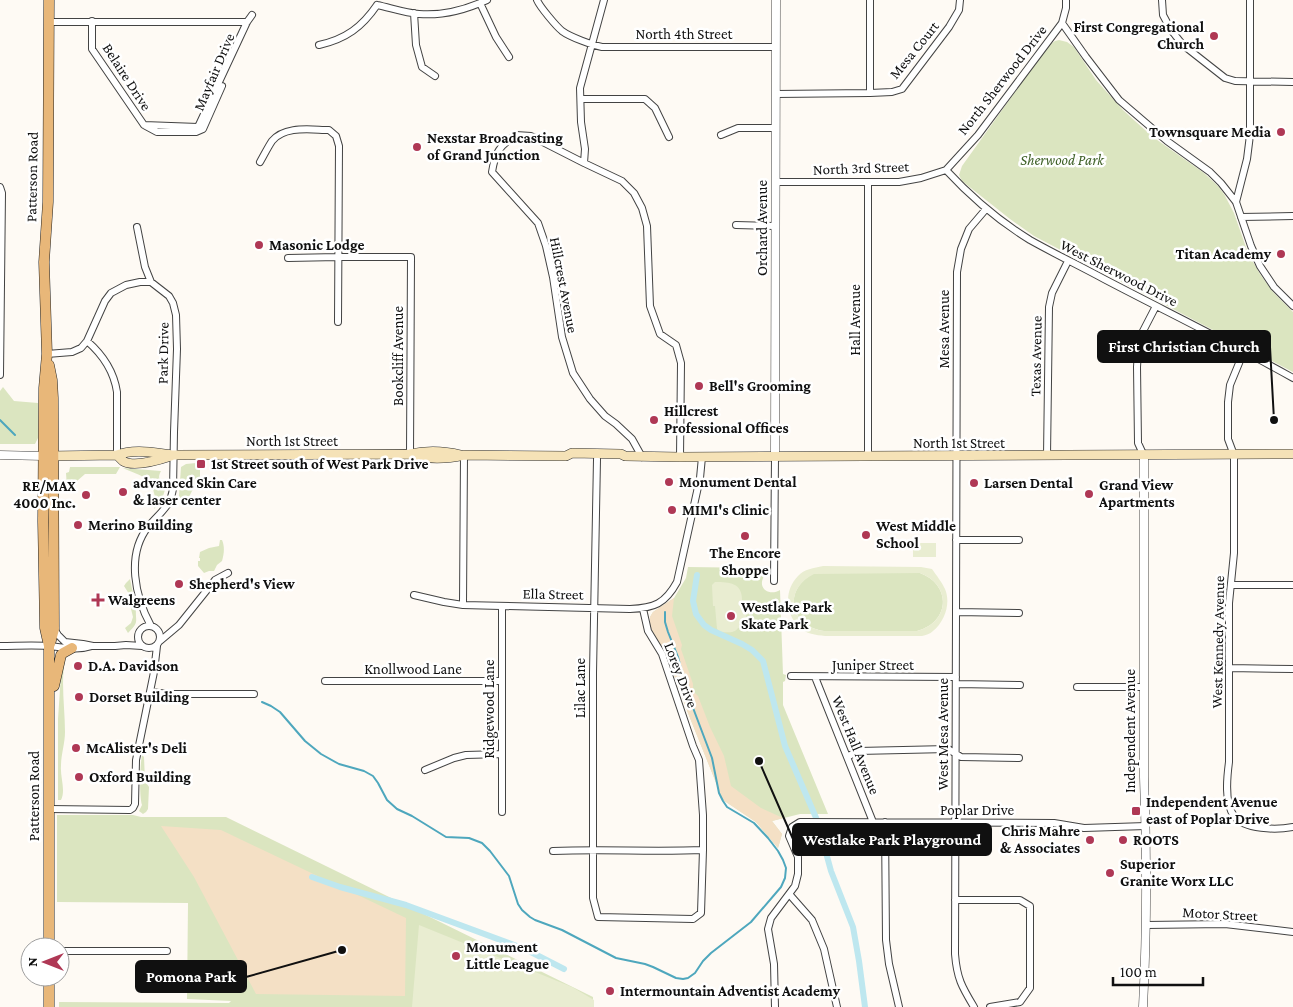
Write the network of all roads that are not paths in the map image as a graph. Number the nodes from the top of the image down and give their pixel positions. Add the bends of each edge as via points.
1 (49, 0) edge
2 (487, 0) edge
3 (537, 0) edge
4 (604, 0) edge
5 (776, 0) edge
6 (870, 0) edge
7 (960, 0) edge
8 (1066, 0) edge
9 (1162, 0) edge
10 (1250, 0) edge
11 (376, 2) edge
12 (480, 3) junction
13 (414, 13) junction
14 (252, 15) dead end
15 (92, 21) junction
16 (48, 22) junction
17 (247, 22) junction
18 (1062, 23) junction
19 (319, 45) dead end
20 (592, 45) junction
21 (776, 47) junction
22 (509, 57) dead end
23 (436, 76) dead end
24 (1250, 82) junction
25 (1293, 82) edge
26 (870, 93) junction
27 (776, 94) junction
28 (581, 99) junction
29 (776, 128) junction
30 (721, 135) dead end
31 (669, 137) dead end
32 (260, 162) dead end
33 (584, 163) junction
34 (946, 170) junction
35 (776, 182) junction
36 (868, 182) junction
37 (0, 187) edge
38 (1236, 202) junction
39 (986, 209) junction
40 (1293, 216) edge
41 (1241, 217) junction
42 (736, 225) dead end
43 (776, 226) junction
44 (137, 227) dead end
45 (338, 257) junction
46 (288, 258) dead end
47 (1068, 261) junction
48 (151, 282) junction
49 (1156, 306) junction
50 (1293, 306) edge
51 (338, 322) dead end
52 (87, 341) junction
53 (1244, 351) junction
54 (47, 354) junction
55 (0, 375) edge
56 (1293, 378) edge
57 (410, 454) junction
58 (1234, 454) junction
59 (1293, 454) edge
60 (0, 455) edge
61 (117, 455) junction
62 (174, 455) junction
63 (464, 455) junction
64 (48, 456) junction
65 (566, 456) junction
66 (625, 456) junction
67 (957, 456) junction
68 (1047, 456) junction
69 (1144, 456) junction
70 (642, 457) junction
71 (680, 457) junction
72 (702, 457) junction
73 (775, 457) junction
74 (868, 457) junction
75 (597, 459) junction
76 (956, 540) junction
77 (1019, 540) dead end
78 (228, 573) dead end
79 (774, 581) dead end
80 (1231, 584) junction
81 (1293, 585) edge
82 (414, 595) dead end
83 (463, 604) junction
84 (502, 606) junction
85 (594, 608) junction
86 (642, 608) junction
87 (142, 609) junction
88 (956, 612) junction
89 (1020, 613) dead end
90 (154, 628) junction
91 (54, 629) junction
92 (173, 629) junction
93 (140, 633) junction
94 (159, 643) junction
95 (123, 645) junction
96 (0, 646) edge
97 (49, 646) junction
98 (93, 646) junction
99 (142, 646) junction
100 (72, 648) junction
101 (148, 649) junction
102 (154, 663) junction
103 (1229, 668) junction
104 (1293, 669) edge
105 (791, 676) dead end
106 (815, 677) junction
107 (325, 681) dead end
108 (502, 681) junction
109 (956, 681) junction
110 (1020, 685) dead end
111 (1077, 687) dead end
112 (1144, 687) junction
113 (150, 692) junction
114 (254, 694) dead end
115 (49, 706) junction
116 (502, 754) junction
117 (955, 754) junction
118 (847, 757) junction
119 (1019, 758) dead end
120 (425, 770) dead end
121 (49, 809) junction
122 (502, 812) dead end
123 (873, 822) junction
124 (885, 822) junction
125 (955, 823) junction
126 (1146, 826) junction
127 (1293, 827) edge
128 (592, 850) junction
129 (704, 850) junction
130 (553, 851) dead end
131 (790, 894) junction
132 (955, 900) junction
133 (693, 919) joint
134 (1146, 925) junction
135 (1293, 932) edge
136 (49, 937) edge
137 (167, 951) dead end
138 (70, 952) edge
139 (49, 987) edge
140 (49, 1007) edge
141 (775, 1007) edge
142 (837, 1007) edge
143 (899, 1007) edge
144 (974, 1007) edge
145 (990, 1007) edge
146 (1143, 1007) edge

1 - 16 main road, Patterson Road
2 - 12 street
3 - 20 street via 562,31
4 - 20 street
5 - 21 street, Orchard Avenue
6 - 26 street
7 - 26 street, Mesa Court via 959,10 949,28 907,84 892,92
8 - 18 street, North Sherwood Drive
9 - 24 street via 1163,15 1183,45 1225,78
10 - 24 street
11 - 13 street
11 - 19 street via 367,19 353,32
12 - 13 street via 458,12
12 - 22 street
13 - 23 street via 416,45 422,67
14 - 17 street
15 - 16 street
15 - 17 street
15 - 17 street, Belaire Drive via 92,49 144,125 198,128
16 - 54 main road, Patterson Road via 48,202 44,262
18 - 34 street, North Sherwood Drive via 978,135
18 - 38 street via 1119,100 1210,172
20 - 21 street, North 4th Street
20 - 28 street via 580,88
21 - 27 street, Orchard Avenue
24 - 25 street
24 - 38 street via 1250,135
26 - 27 street
27 - 29 street, Orchard Avenue
28 - 31 street via 645,100 655,108
28 - 33 street
29 - 30 street via 738,128
29 - 35 street, Orchard Avenue
32 - 45 street via 280,133 329,130 336,136 339,146
33 - 70 street, Hillcrest Avenue via 531,136 516,135 505,142 495,157 492,172 538,223 546,246 562,337 573,373 605,416 632,439
33 - 71 street via 622,181 642,208 647,226 650,306 660,334 676,345 681,363
34 - 36 street, North 3rd Street via 899,182
34 - 39 street, West Sherwood Drive
35 - 36 street, North 3rd Street
35 - 43 street, Orchard Avenue
36 - 74 street, Hall Avenue
37 - 55 street
38 - 41 street
39 - 47 street, West Sherwood Drive
39 - 67 street, Mesa Avenue via 969,229 957,272
40 - 41 street
41 - 50 street via 1260,266 1274,287
42 - 43 street
43 - 73 street, Orchard Avenue
44 - 48 street
45 - 46 street
45 - 51 street
45 - 57 street, Bookcliff Avenue via 411,257
47 - 49 street, West Sherwood Drive
47 - 68 street, Texas Avenue via 1052,292 1049,307
48 - 52 street via 126,285 111,293
48 - 62 street, Park Drive via 169,296 176,315
49 - 53 street, West Sherwood Drive
49 - 69 street via 1142,333 1138,351 1138,443
52 - 54 street via 72,352
52 - 61 street via 96,349 116,382
53 - 56 street, West Sherwood Drive
53 - 58 street, West Kennedy Avenue via 1230,385 1228,402 1228,439
54 - 64 main road, Patterson Road via 52,380
57 - 62 main road, North 1st Street
57 - 63 main road, North 1st Street via 421,451
58 - 59 main road, North 1st Street
58 - 69 main road, North 1st Street
58 - 80 street, West Kennedy Avenue
60 - 64 street, North 1st Street
61 - 62 main road, North 1st Street via 140,451
61 - 64 main road, North 1st Street
62 - 87 street, Park Drive via 172,495 167,507 148,526 137,550 136,582
63 - 65 main road, North 1st Street
63 - 83 street
64 - 91 main road, Patterson Road
64 - 97 main road, Patterson Road via 43,538 45,628
65 - 66 main road, North 1st Street via 572,453
65 - 75 main road, North 1st Street
66 - 70 main road, North 1st Street
66 - 75 main road, North 1st Street via 620,460
67 - 68 main road, North 1st Street
67 - 74 main road, North 1st Street
67 - 76 street, West Mesa Avenue
68 - 69 main road, North 1st Street
69 - 112 street, Independent Avenue
70 - 71 main road, North 1st Street
71 - 72 main road, North 1st Street
72 - 73 main road, North 1st Street
72 - 86 street via 677,582 661,602
73 - 74 main road, North 1st Street
73 - 79 street
75 - 85 street, Lilac Lane
76 - 77 street
76 - 88 street, West Mesa Avenue
78 - 92 street via 216,580
80 - 81 street
80 - 103 street, West Kennedy Avenue
82 - 83 street, Ella Street
83 - 84 street, Ella Street
84 - 85 street, Ella Street
84 - 108 street, Ridgewood Lane
85 - 86 street, Ella Street
85 - 128 street, Lilac Lane
86 - 129 street, Lorey Drive via 648,631 662,654 699,760
87 - 90 street
87 - 93 street
88 - 89 street
88 - 109 street, West Mesa Avenue
90 - 92 street
90 - 93 street via 148,626
90 - 94 street via 160,633
91 - 97 main road, Patterson Road
91 - 98 street via 65,642
92 - 94 street
93 - 95 street
93 - 99 street via 138,640
94 - 101 street
94 - 102 street
95 - 98 street
95 - 99 street
96 - 97 street
97 - 100 street
97 - 115 main road, Patterson Road
98 - 100 street
99 - 101 street
100 - 115 main road via 61,655
101 - 102 street
102 - 113 street
103 - 104 street
103 - 127 street, West Kennedy Avenue via 1226,788 1229,806 1234,816 1245,824 1262,828
105 - 106 street, Juniper Street
106 - 109 street, Juniper Street
106 - 118 street, West Hall Avenue
107 - 108 street, Knollwood Lane
108 - 116 street, Ridgewood Lane
109 - 110 street, Juniper Street
109 - 117 street, West Mesa Avenue
111 - 112 street
112 - 126 street, Independent Avenue
113 - 114 street
113 - 121 street via 136,760 133,808
115 - 121 main road, Patterson Road
116 - 120 street via 466,755
116 - 122 street, Ridgewood Lane
117 - 118 street via 948,749 935,749 858,752
117 - 119 street via 961,757
117 - 125 street, West Mesa Avenue
118 - 123 street, West Hall Avenue
121 - 136 main road, Patterson Road
123 - 124 street, Poplar Drive
123 - 131 street, Poplar Drive via 800,822 792,826 789,836 798,857 798,874
124 - 125 street, Poplar Drive
124 - 143 street via 886,940
125 - 126 street, Poplar Drive via 1054,823 1084,828
125 - 132 street, West Mesa Avenue
126 - 134 street, Independent Avenue
128 - 129 street
128 - 130 street
128 - 133 street, Lilac Lane via 593,898 598,917
129 - 133 street, Lorey Drive via 701,912
131 - 141 street via 771,918 768,929 774,964
131 - 142 street via 812,920 824,949
132 - 144 street, West Mesa Avenue via 956,968 959,981
132 - 145 street via 1020,900 1030,906 1030,988 1020,1002
134 - 135 street, Motor Street via 1225,924
134 - 146 street, Independent Avenue
137 - 138 street
139 - 140 main road

